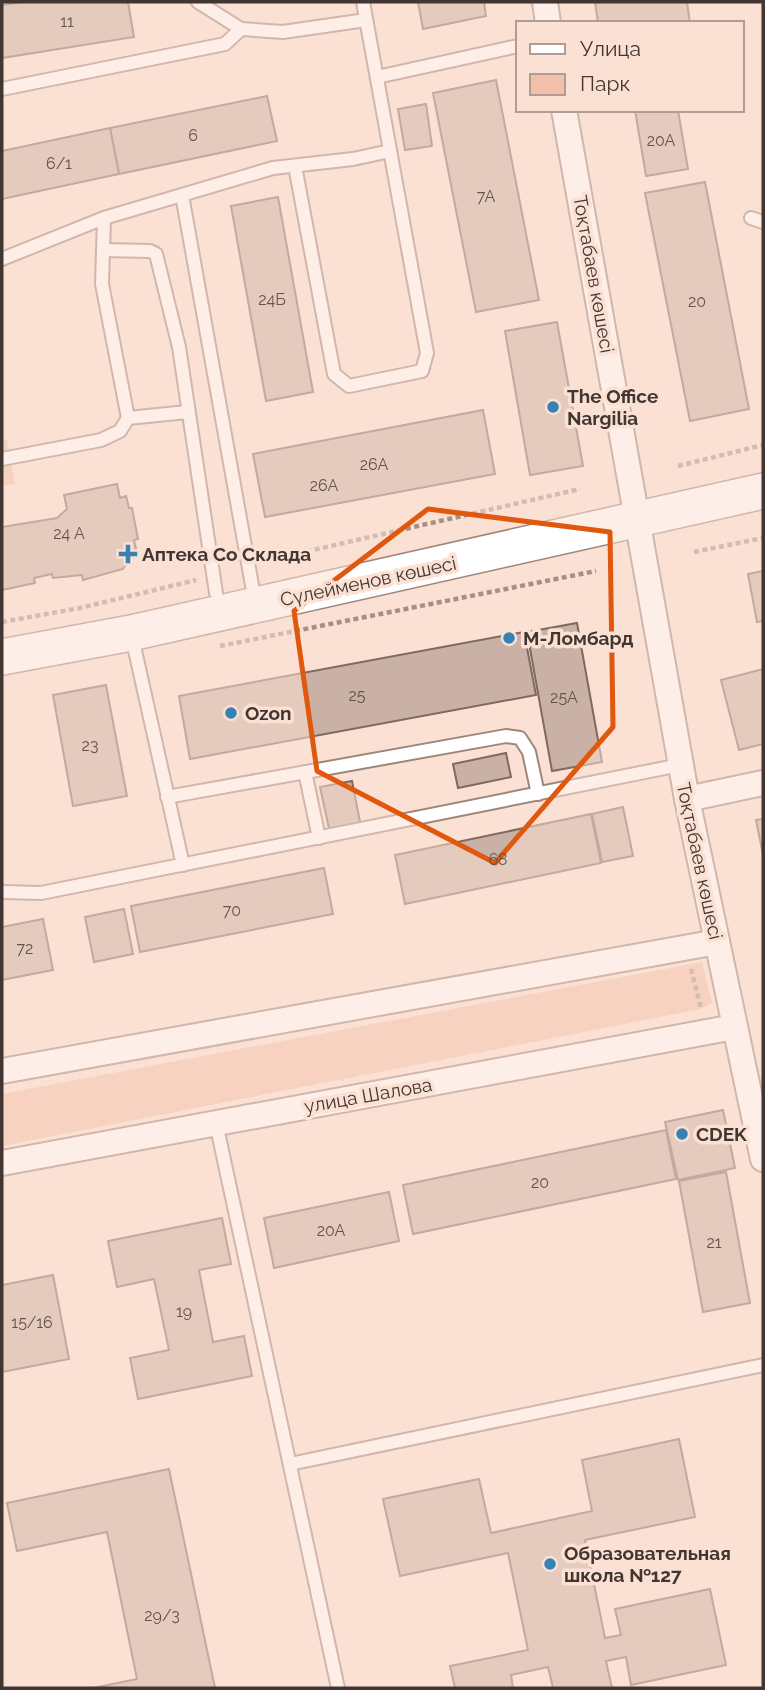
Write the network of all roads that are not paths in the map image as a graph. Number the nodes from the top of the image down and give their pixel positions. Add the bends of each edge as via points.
1 (198, 2) edge
2 (363, 2) edge
3 (545, 2) edge
4 (366, 20) junction
5 (548, 21) edge
6 (241, 29) junction
7 (516, 46) edge
8 (377, 77) junction
9 (2, 89) edge
10 (564, 112) edge
11 (390, 151) junction
12 (295, 166) junction
13 (182, 195) junction
14 (104, 218) junction
15 (103, 250) junction
16 (2, 259) edge
17 (187, 412) junction
18 (128, 418) junction
19 (2, 459) edge
20 (753, 496) edge
21 (637, 520) junction
22 (216, 593) dead end
23 (256, 606) junction
24 (131, 633) junction
25 (2, 657) edge
26 (680, 765) junction
27 (305, 772) junction
28 (763, 783) edge
29 (538, 794) junction
30 (167, 797) junction
31 (687, 799) junction
32 (319, 838) junction
33 (183, 865) junction
34 (2, 892) edge
35 (717, 942) junction
36 (734, 1027) junction
37 (2, 1071) edge
38 (216, 1123) junction
39 (763, 1159) edge
40 (2, 1163) edge
41 (763, 1365) edge
42 (290, 1464) junction
43 (338, 1688) edge

1 - 6 lane
2 - 4 lane
3 - 5 street
4 - 6 lane via 283,32
4 - 8 lane
6 - 9 lane via 225,44
7 - 8 lane
8 - 11 lane
10 - 21 street, Тоқтабаев көшесі
11 - 12 lane
11 - 12 lane via 427,353 422,371 349,386 334,374
12 - 13 lane via 273,168
13 - 14 lane
13 - 23 lane
14 - 15 lane
14 - 16 lane
15 - 17 lane via 156,254 179,347
15 - 18 lane via 102,284
17 - 18 lane
17 - 22 lane
18 - 19 lane via 120,431 101,440
20 - 21 street, Сүлейменов көшесі
21 - 23 street, Сүлейменов көшесі
21 - 26 street, Тоқтабаев көшесі
23 - 24 street, Сүлейменов көшесі
24 - 25 street, Сүлейменов көшесі
24 - 30 lane
26 - 29 lane
26 - 31 street, Тоқтабаев көшесі
27 - 29 lane via 506,736 520,738 529,752
27 - 30 lane
27 - 32 lane
28 - 31 street
29 - 32 lane
30 - 33 lane
31 - 35 street, Тоқтабаев көшесі
32 - 33 lane
33 - 34 lane via 41,893
35 - 36 street, Тоқтабаев көшесі
35 - 37 street
36 - 38 street, улица Шалова
36 - 39 street, Тоқтабаев көшесі
38 - 40 street, улица Шалова
38 - 42 lane
41 - 42 lane
42 - 43 lane

